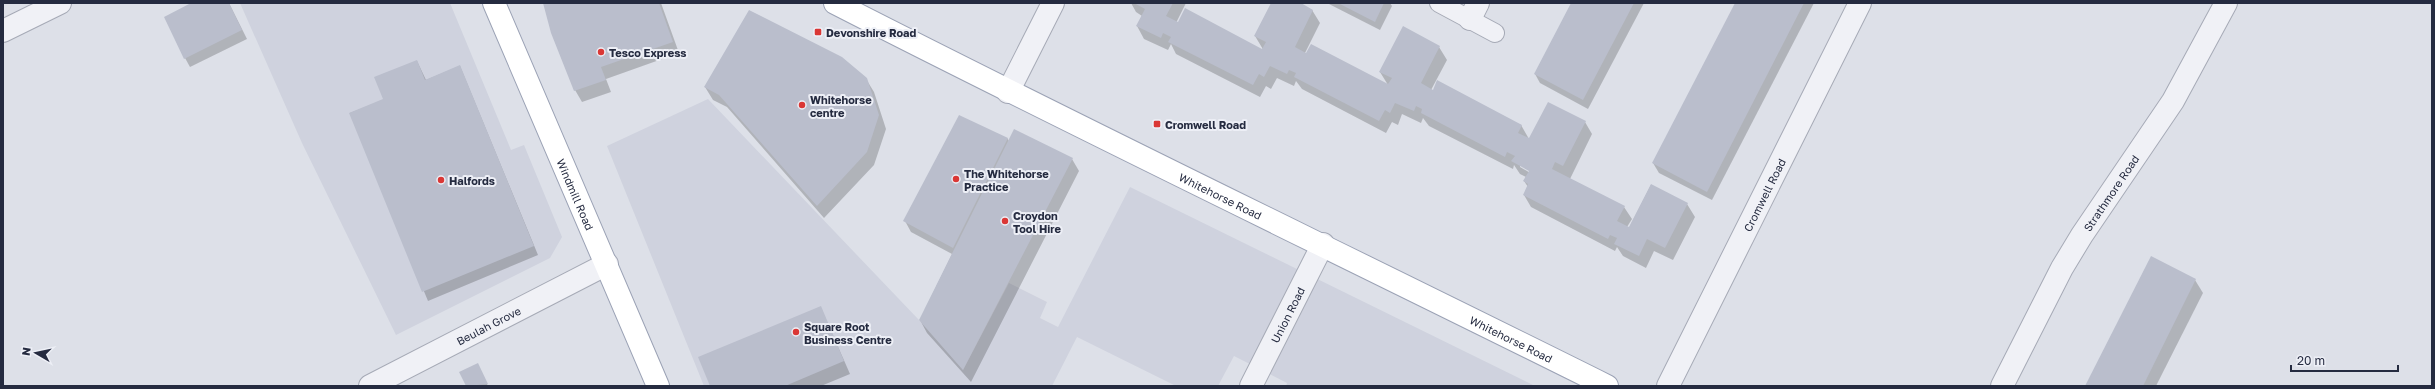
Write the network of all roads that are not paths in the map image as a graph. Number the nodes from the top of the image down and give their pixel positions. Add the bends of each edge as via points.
1 (60, 3) edge
2 (494, 3) edge
3 (835, 3) edge
4 (1053, 3) edge
5 (1439, 3) edge
6 (1860, 3) edge
7 (2226, 3) edge
8 (1474, 11) edge
9 (3, 31) edge
10 (1495, 33) dead end
11 (1008, 92) junction
12 (1323, 244) junction
13 (607, 264) junction
14 (370, 386) edge
15 (658, 386) edge
16 (1251, 386) edge
17 (1607, 386) edge
18 (1668, 386) edge
19 (2002, 386) edge

1 - 9 street
2 - 13 main road, Windmill Road
3 - 11 main road, Whitehorse Road
4 - 11 street
5 - 8 lane
6 - 18 street, Cromwell Road
7 - 19 street, Strathmore Road via 2173,101 2066,262
8 - 10 lane
11 - 12 main road, Whitehorse Road
12 - 16 street, Union Road
12 - 17 main road, Whitehorse Road
13 - 14 street, Beulah Grove
13 - 15 main road, Windmill Road

